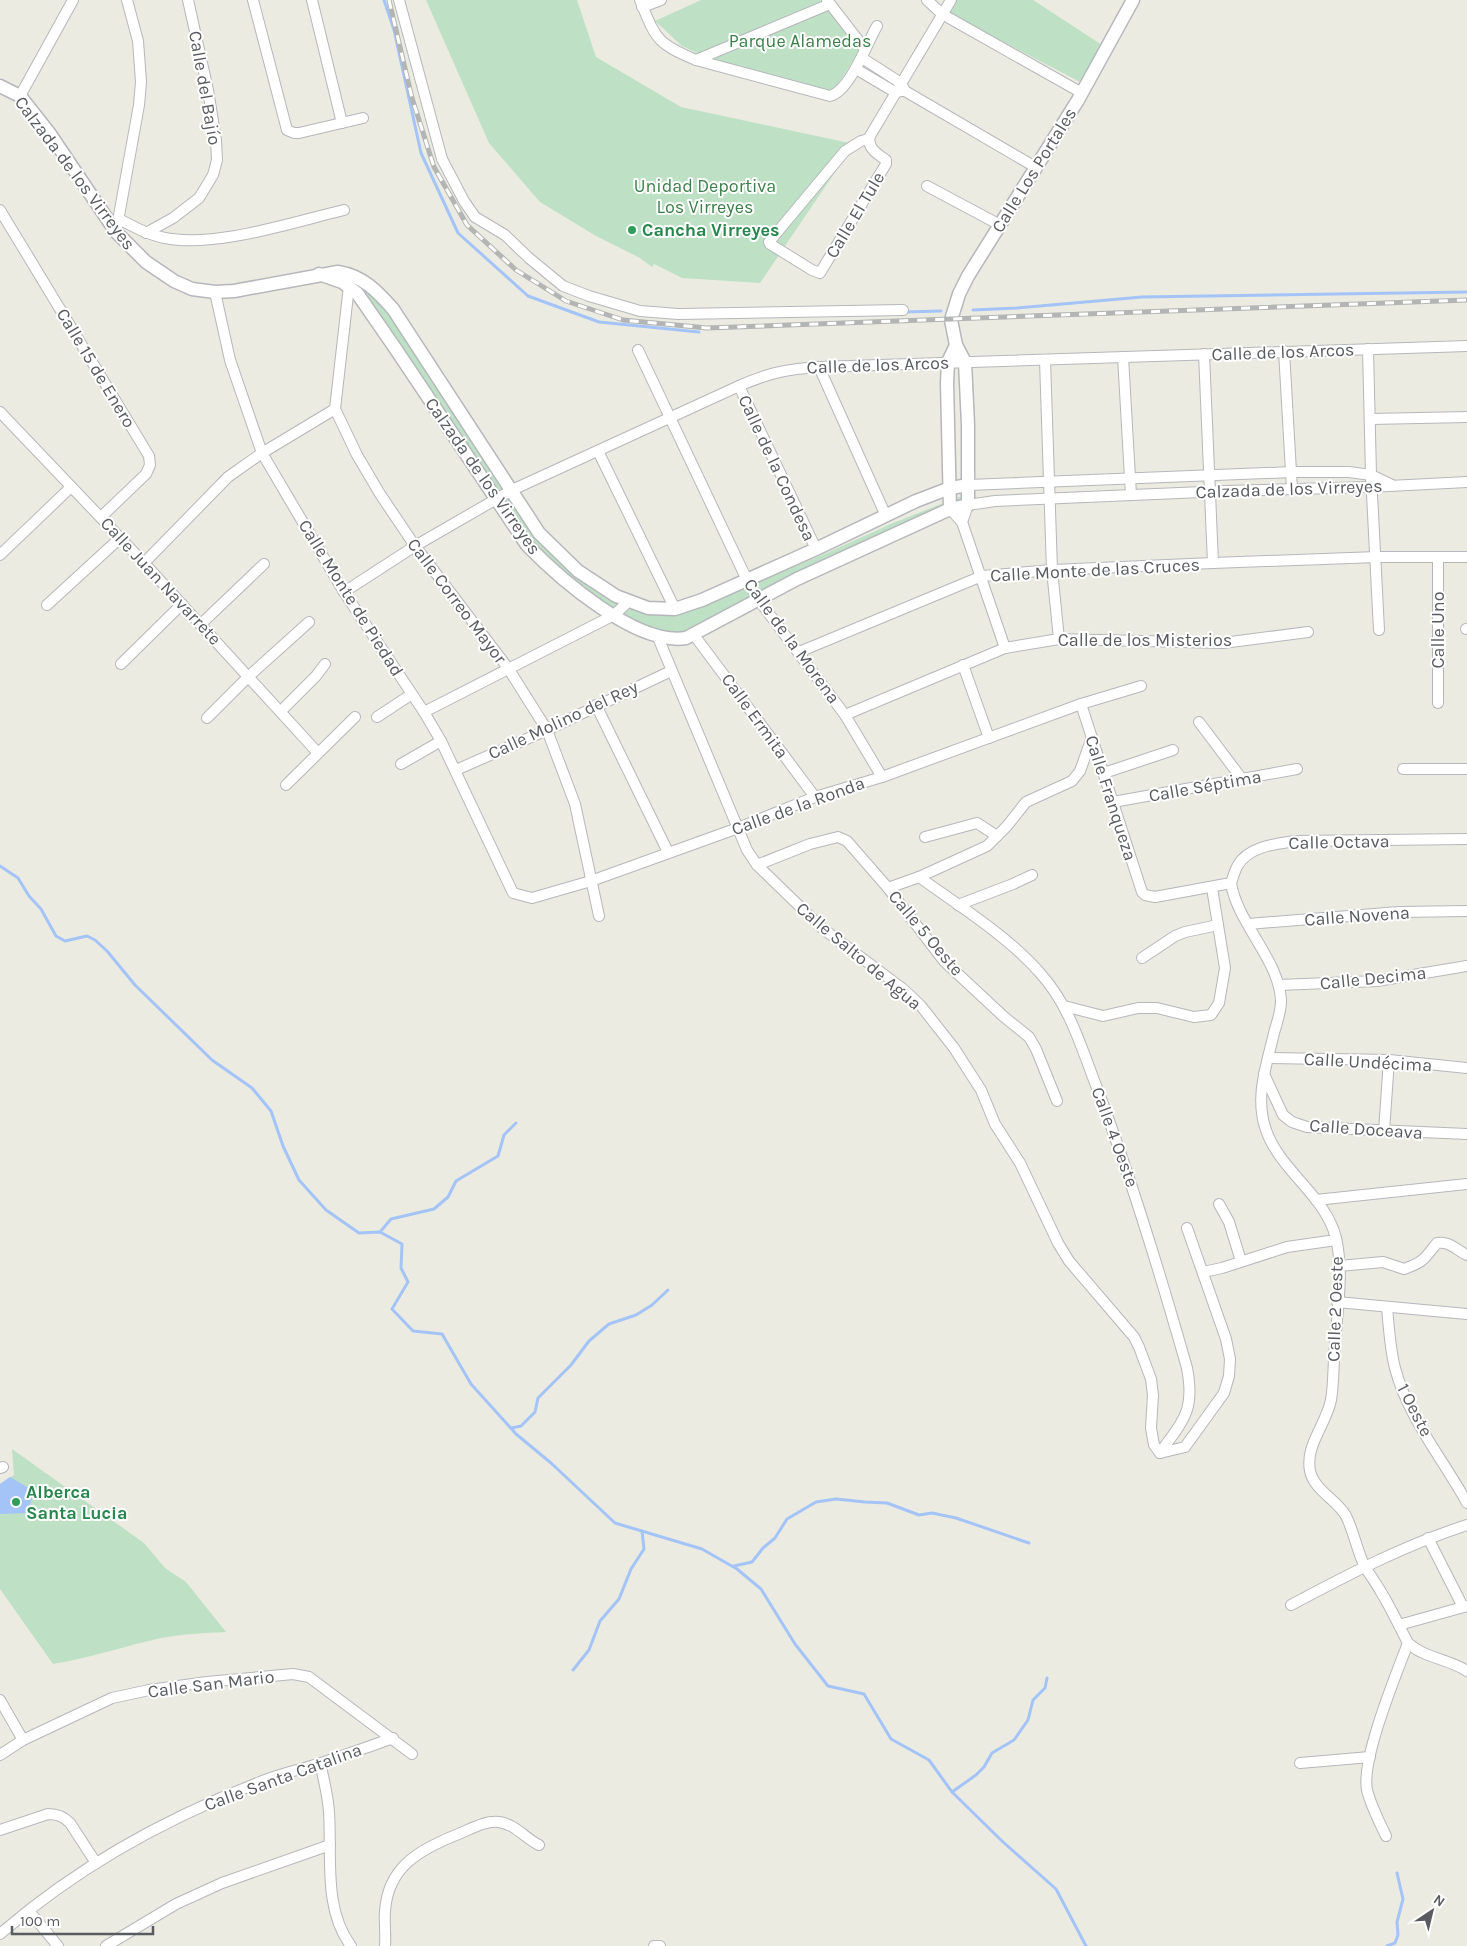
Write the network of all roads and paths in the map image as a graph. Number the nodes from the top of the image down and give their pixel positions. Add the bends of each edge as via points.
1 (72, 0) edge
2 (127, 0) edge
3 (188, 0) edge
4 (253, 0) edge
5 (312, 0) edge
6 (399, 0) edge
7 (661, 0) edge
8 (927, 0) edge
9 (950, 0) edge
10 (1133, 0) edge
11 (828, 2) edge
12 (641, 3) edge
13 (942, 14) junction
14 (877, 26) dead end
15 (864, 53) junction
16 (696, 60) junction
17 (856, 70) junction
18 (0, 86) edge
19 (900, 89) junction
20 (1082, 93) junction
21 (20, 96) junction
22 (363, 118) dead end
23 (342, 122) junction
24 (869, 139) junction
25 (1037, 168) junction
26 (927, 186) dead end
27 (0, 210) edge
28 (344, 210) dead end
29 (119, 219) junction
30 (1000, 225) junction
31 (116, 232) junction
32 (146, 233) junction
33 (320, 274) junction
34 (349, 286) junction
35 (215, 292) junction
36 (903, 310) dead end
37 (956, 345) junction
38 (1467, 346) edge
39 (1368, 349) junction
40 (638, 350) dead end
41 (1284, 352) junction
42 (1204, 354) junction
43 (1123, 357) junction
44 (1045, 360) junction
45 (948, 362) junction
46 (965, 362) junction
47 (819, 367) junction
48 (739, 386) junction
49 (335, 409) junction
50 (0, 412) edge
51 (1467, 417) edge
52 (671, 419) junction
53 (1370, 419) junction
54 (598, 451) junction
55 (262, 453) junction
56 (1292, 472) junction
57 (1208, 474) junction
58 (1371, 475) junction
59 (1130, 478) junction
60 (1049, 481) junction
61 (1467, 482) edge
62 (969, 485) junction
63 (1393, 485) junction
64 (72, 487) junction
65 (1372, 487) junction
66 (950, 488) junction
67 (1292, 489) junction
68 (512, 490) junction
69 (1209, 492) junction
70 (1132, 495) junction
71 (497, 498) junction
72 (1049, 499) junction
73 (968, 505) junction
74 (950, 509) junction
75 (886, 516) junction
76 (101, 518) junction
77 (962, 522) junction
78 (120, 538) junction
79 (416, 546) junction
80 (816, 549) junction
81 (0, 555) edge
82 (1377, 557) junction
83 (1438, 557) junction
84 (1467, 557) edge
85 (144, 563) junction
86 (1213, 563) junction
87 (264, 564) dead end
88 (1052, 570) junction
89 (982, 576) junction
90 (747, 580) junction
91 (344, 592) junction
92 (758, 599) junction
93 (629, 601) junction
94 (182, 604) junction
95 (47, 605) dead end
96 (675, 608) junction
97 (614, 615) junction
98 (308, 622) dead end
99 (201, 624) junction
100 (1379, 630) dead end
101 (1308, 632) dead end
102 (657, 635) junction
103 (694, 635) junction
104 (1059, 639) junction
105 (1005, 648) junction
106 (799, 652) junction
107 (121, 664) dead end
108 (324, 664) dead end
109 (963, 665) junction
110 (508, 668) junction
111 (671, 670) junction
112 (249, 676) junction
113 (1141, 686) dead end
114 (412, 694) junction
115 (1438, 703) dead end
116 (1081, 704) junction
117 (596, 705) junction
118 (281, 711) junction
119 (424, 712) junction
120 (846, 715) junction
121 (377, 717) dead end
122 (207, 718) dead end
123 (355, 718) dead end
124 (1199, 722) dead end
125 (547, 730) junction
126 (989, 738) junction
127 (1091, 740) junction
128 (441, 741) junction
129 (1173, 750) dead end
130 (318, 753) junction
131 (400, 764) dead end
132 (1296, 769) dead end
133 (1403, 769) dead end
134 (1467, 769) edge
135 (456, 770) junction
136 (1104, 773) junction
137 (882, 777) junction
138 (1242, 779) junction
139 (286, 786) dead end
140 (815, 797) junction
141 (1113, 802) junction
142 (738, 828) junction
143 (998, 836) junction
144 (925, 837) dead end
145 (1467, 840) edge
146 (668, 852) junction
147 (757, 865) junction
148 (1032, 875) dead end
149 (919, 877) junction
150 (591, 881) junction
151 (1231, 883) junction
152 (888, 888) junction
153 (1212, 888) junction
154 (513, 893) joint
155 (958, 905) junction
156 (1467, 911) edge
157 (599, 916) dead end
158 (1248, 924) junction
159 (1218, 925) junction
160 (1142, 958) dead end
161 (1467, 966) edge
162 (1279, 985) junction
163 (1064, 1006) junction
164 (1268, 1058) junction
165 (1389, 1060) junction
166 (1467, 1068) edge
167 (1264, 1074) junction
168 (1057, 1101) dead end
169 (1384, 1131) junction
170 (1467, 1134) edge
171 (1467, 1184) edge
172 (1316, 1200) junction
173 (1218, 1204) dead end
174 (1187, 1228) dead end
175 (1336, 1240) junction
176 (1467, 1255) edge
177 (1241, 1261) junction
178 (1340, 1266) junction
179 (1203, 1272) junction
180 (1338, 1302) junction
181 (1387, 1308) junction
182 (1467, 1314) edge
183 (1160, 1453) junction
184 (1467, 1503) edge
185 (1467, 1525) edge
186 (1428, 1538) junction
187 (1365, 1566) junction
188 (1291, 1605) dead end
189 (1465, 1607) edge
190 (1399, 1625) junction
191 (1408, 1643) junction
192 (1467, 1671) edge
193 (0, 1700) edge
194 (393, 1738) junction
195 (23, 1740) junction
196 (412, 1754) dead end
197 (0, 1755) edge
198 (1370, 1758) junction
199 (320, 1763) junction
200 (1300, 1763) dead end
201 (0, 1830) edge
202 (1386, 1836) dead end
203 (330, 1844) junction
204 (539, 1845) dead end
205 (96, 1863) junction
206 (28, 1911) junction
207 (0, 1934) edge
208 (58, 1946) edge
209 (106, 1946) edge
210 (352, 1946) edge
211 (385, 1946) edge
212 (654, 1946) edge
213 (660, 1946) edge

1 - 21 street
2 - 29 street via 138,42 140,82
3 - 32 street, Calle del Bajío via 208,90 216,160 213,175 199,198
4 - 23 street via 285,128 294,133
5 - 23 street
6 - 36 street via 442,159 464,201 475,217 505,235 563,286 640,311 678,314
7 - 12 street
8 - 13 street
9 - 13 street
10 - 20 street, Calle Los Portales
11 - 15 street
11 - 16 street
12 - 16 street via 657,39
13 - 19 street
13 - 20 street
14 - 15 street
15 - 17 street
15 - 19 street
16 - 17 street via 830,96 838,92
17 - 19 street
18 - 21 street, Calzada de los Virreyes
19 - 24 street
19 - 25 street
20 - 25 street, Calle Los Portales
21 - 31 street, Calzada de los Virreyes via 50,134
22 - 23 street
24 - 24 street, Calle El Tule via 845,151 770,244 820,272 886,164 886,160 870,147
25 - 30 street, Calle Los Portales
26 - 30 street
27 - 76 street, Calle 15 de Enero via 149,456 146,474
28 - 32 street via 253,232 208,239 167,239
29 - 31 street
29 - 32 street
30 - 37 street, Calle Los Portales via 959,294 951,320
31 - 35 street, Calzada de los Virreyes via 146,262 174,281 192,289
33 - 34 street, Calzada de los Virreyes
33 - 35 street, Calzada de los Virreyes
33 - 68 street, Calzada de los Virreyes via 348,273 378,292 393,309
34 - 49 street
34 - 71 street, Calzada de los Virreyes via 357,293
35 - 55 street, Calle Monte de Piedad via 230,360
37 - 45 street
37 - 46 street, Calle Los Portales
38 - 39 street, Calle de los Arcos
39 - 41 street, Calle de los Arcos
39 - 53 street
40 - 52 street, Calle de la Morena
41 - 42 street, Calle de los Arcos
41 - 56 street
42 - 43 street, Calle de los Arcos
42 - 57 street
43 - 44 street, Calle de los Arcos
43 - 59 street
44 - 46 street, Calle de los Arcos
44 - 60 street
45 - 46 street, Calle de los Arcos
45 - 47 street, Calle de los Arcos
45 - 66 street
46 - 62 street, Calle Los Portales
47 - 48 street, Calle de los Arcos via 772,373
47 - 75 street
48 - 52 street, Calle de los Arcos
48 - 80 street, Calle de la Condesa
49 - 55 street
49 - 79 street, Calle Correo Mayor via 380,494
50 - 64 street, Calle Juan Navarrete
51 - 53 street
52 - 54 street, Calle de los Arcos
52 - 90 street, Calle de la Morena
53 - 58 street
54 - 68 street, Calle de los Arcos
54 - 96 street
55 - 85 street via 228,477
55 - 91 street, Calle Monte de Piedad
56 - 57 street, Calzada de los Virreyes
56 - 58 street, Calzada de los Virreyes
56 - 67 street
57 - 59 street, Calzada de los Virreyes
57 - 69 street
58 - 63 street, Calzada de los Virreyes
58 - 65 street
59 - 60 street, Calzada de los Virreyes
59 - 70 street
60 - 62 street, Calzada de los Virreyes
60 - 72 street
61 - 63 street
62 - 66 street, Calzada de los Virreyes
62 - 73 street, Calle Los Portales
63 - 65 street, Calzada de los Virreyes
64 - 76 street, Calle Juan Navarrete
64 - 81 street
65 - 67 street, Calzada de los Virreyes
65 - 82 street
66 - 74 street
66 - 75 street, Calzada de los Virreyes
67 - 69 street, Calzada de los Virreyes
68 - 71 street, Calle de los Arcos
68 - 93 street, Calzada de los Virreyes via 539,533 578,571
69 - 70 street, Calzada de los Virreyes
69 - 86 street
70 - 72 street, Calzada de los Virreyes
71 - 79 street, Calle de los Arcos
71 - 97 street, Calzada de los Virreyes via 537,556 571,586
72 - 73 street, Calzada de los Virreyes
72 - 88 street
73 - 74 street, Calzada de los Virreyes
73 - 77 street, Calle Los Portales
74 - 77 street
74 - 92 street, Calzada de los Virreyes
75 - 80 street, Calzada de los Virreyes
76 - 78 street, Calle Juan Navarrete
77 - 89 street
78 - 85 street, Calle Juan Navarrete
78 - 95 street
79 - 91 street, Calle de los Arcos
79 - 110 street, Calle Correo Mayor
80 - 90 street, Calzada de los Virreyes
82 - 83 street, Calle Monte de las Cruces
82 - 86 street, Calle Monte de las Cruces
82 - 100 street
83 - 84 street, Calle Monte de las Cruces
83 - 115 street, Calle Uno
85 - 94 street, Calle Juan Navarrete
86 - 88 street, Calle Monte de las Cruces
87 - 99 street
88 - 89 street, Calle Monte de las Cruces
88 - 104 street
89 - 105 street
89 - 106 street, Calle Monte de las Cruces
90 - 92 street, Calle de la Morena
90 - 96 street, Calzada de los Virreyes
91 - 114 street, Calle Monte de Piedad
92 - 103 street, Calzada de los Virreyes
92 - 106 street, Calle de la Morena
93 - 96 street, Calzada de los Virreyes via 648,608
93 - 97 street
94 - 99 street, Calle Juan Navarrete
94 - 107 street
97 - 102 street, Calzada de los Virreyes
97 - 110 street
98 - 112 street
99 - 112 street, Calle Juan Navarrete
101 - 104 street, Calle de los Misterios via 1223,643
102 - 103 street, Calzada de los Virreyes via 680,639
102 - 111 street, Calle Salto de Agua
103 - 140 street, Calle Ermita
104 - 105 street, Calle de los Misterios
105 - 109 street, Calle de los Misterios
106 - 120 street, Calle de la Morena
108 - 118 street
109 - 120 street, Calle de los Misterios
109 - 126 street
110 - 119 street
110 - 125 street, Calle Correo Mayor
111 - 117 street, Calle Molino del Rey
111 - 142 street, Calle Salto de Agua
112 - 118 street, Calle Juan Navarrete
112 - 122 street
113 - 116 street, Calle de la Ronda
114 - 119 street, Calle Monte de Piedad
114 - 121 street
116 - 126 street, Calle de la Ronda
116 - 127 street, Calle Franqueza
117 - 125 street, Calle Molino del Rey
117 - 146 street
118 - 130 street, Calle Juan Navarrete
119 - 128 street, Calle Monte de Piedad
120 - 137 street, Calle de la Morena
123 - 130 street
124 - 138 street
125 - 135 street, Calle Molino del Rey
125 - 150 street, Calle Correo Mayor via 576,804
126 - 137 street, Calle de la Ronda
127 - 136 street, Calle Franqueza
127 - 143 street via 1080,771 1072,781 1026,802
128 - 131 street
128 - 135 street, Calle Monte de Piedad
129 - 136 street
130 - 139 street
132 - 138 street, Calle Séptima
133 - 134 street
135 - 154 street, Calle Monte de Piedad
136 - 141 street, Calle Franqueza
137 - 140 street, Calle de la Ronda
138 - 141 street, Calle Séptima
140 - 142 street, Calle de la Ronda
141 - 153 street, Calle Franqueza via 1145,895
142 - 146 street, Calle de la Ronda
142 - 147 street, Calle Salto de Agua
143 - 144 street via 977,823
143 - 149 street via 987,846
145 - 151 street, Calle Octava via 1295,840 1254,851 1238,864
146 - 150 street, Calle de la Ronda
147 - 152 street, Calle 5 Oeste via 838,836
147 - 183 street, Calle Salto de Agua via 822,928 904,988 954,1048 982,1090 995,1124 1020,1163 1068,1261 1134,1337 1151,1379 1151,1428 1154,1444
148 - 155 street
149 - 152 street
149 - 155 street, Calle 4 Oeste
150 - 154 street, Calle de la Ronda via 532,898
150 - 157 street, Calle Correo Mayor
151 - 153 street
151 - 158 street, Calle 2 Oeste via 1235,902
152 - 168 street, Calle 5 Oeste via 944,961 1029,1037
153 - 159 street
155 - 163 street, Calle 4 Oeste via 1011,945 1040,973
156 - 158 street, Calle Novena via 1399,912
158 - 162 street, Calle 2 Oeste
159 - 160 street via 1175,936
159 - 163 street via 1225,968 1218,1003 1212,1015 1194,1017 1157,1008 1138,1008 1103,1016
161 - 162 street, Calle Decima via 1377,981
162 - 164 street, Calle 2 Oeste via 1279,1016
163 - 183 street, Calle 4 Oeste via 1082,1044 1136,1196 1187,1368 1190,1405
164 - 165 street, Calle Undécima
164 - 167 street, Calle 2 Oeste
165 - 166 street, Calle Undécima
165 - 169 street
167 - 169 street, Calle Doceava via 1283,1114 1292,1122 1307,1127
167 - 172 street, Calle 2 Oeste via 1260,1095 1266,1129 1276,1149
169 - 170 street, Calle Doceava
171 - 172 street
172 - 175 street, Calle 2 Oeste via 1326,1212
173 - 177 street via 1229,1222
174 - 179 street
175 - 177 street via 1287,1247
175 - 178 street, Calle 2 Oeste
176 - 178 street via 1443,1242 1437,1243 1430,1256 1404,1269 1383,1262
177 - 179 street
178 - 180 street, Calle 2 Oeste
179 - 183 street via 1226,1339 1229,1376 1224,1392 1185,1447
180 - 181 street
180 - 187 street, Calle 2 Oeste via 1331,1400 1312,1444 1310,1473 1346,1516
181 - 182 street
181 - 184 street, 1 Oeste via 1390,1346 1405,1396
185 - 186 street
186 - 187 street
186 - 189 street
187 - 188 street
187 - 190 street, Calle 2 Oeste
189 - 190 street
190 - 191 street, Calle 2 Oeste
191 - 192 street
191 - 198 street
193 - 195 street
194 - 195 street, Calle San Mario via 308,1677 293,1674 207,1682 112,1698
194 - 196 street, Calle San Mario
194 - 199 street, Calle Santa Catalina
195 - 197 street, Calle San Mario
198 - 200 street
198 - 202 street via 1367,1788
199 - 203 street via 328,1797
199 - 205 street, Calle Santa Catalina via 210,1802 155,1828
201 - 205 street via 56,1814 70,1823
203 - 209 street via 176,1904
203 - 210 street via 332,1894 338,1920
204 - 211 street via 501,1822 488,1822 432,1844 415,1855 399,1870 388,1890
205 - 206 street, Calle Santa Catalina
206 - 207 street, Calle Santa Catalina
206 - 208 street
212 - 213 street

